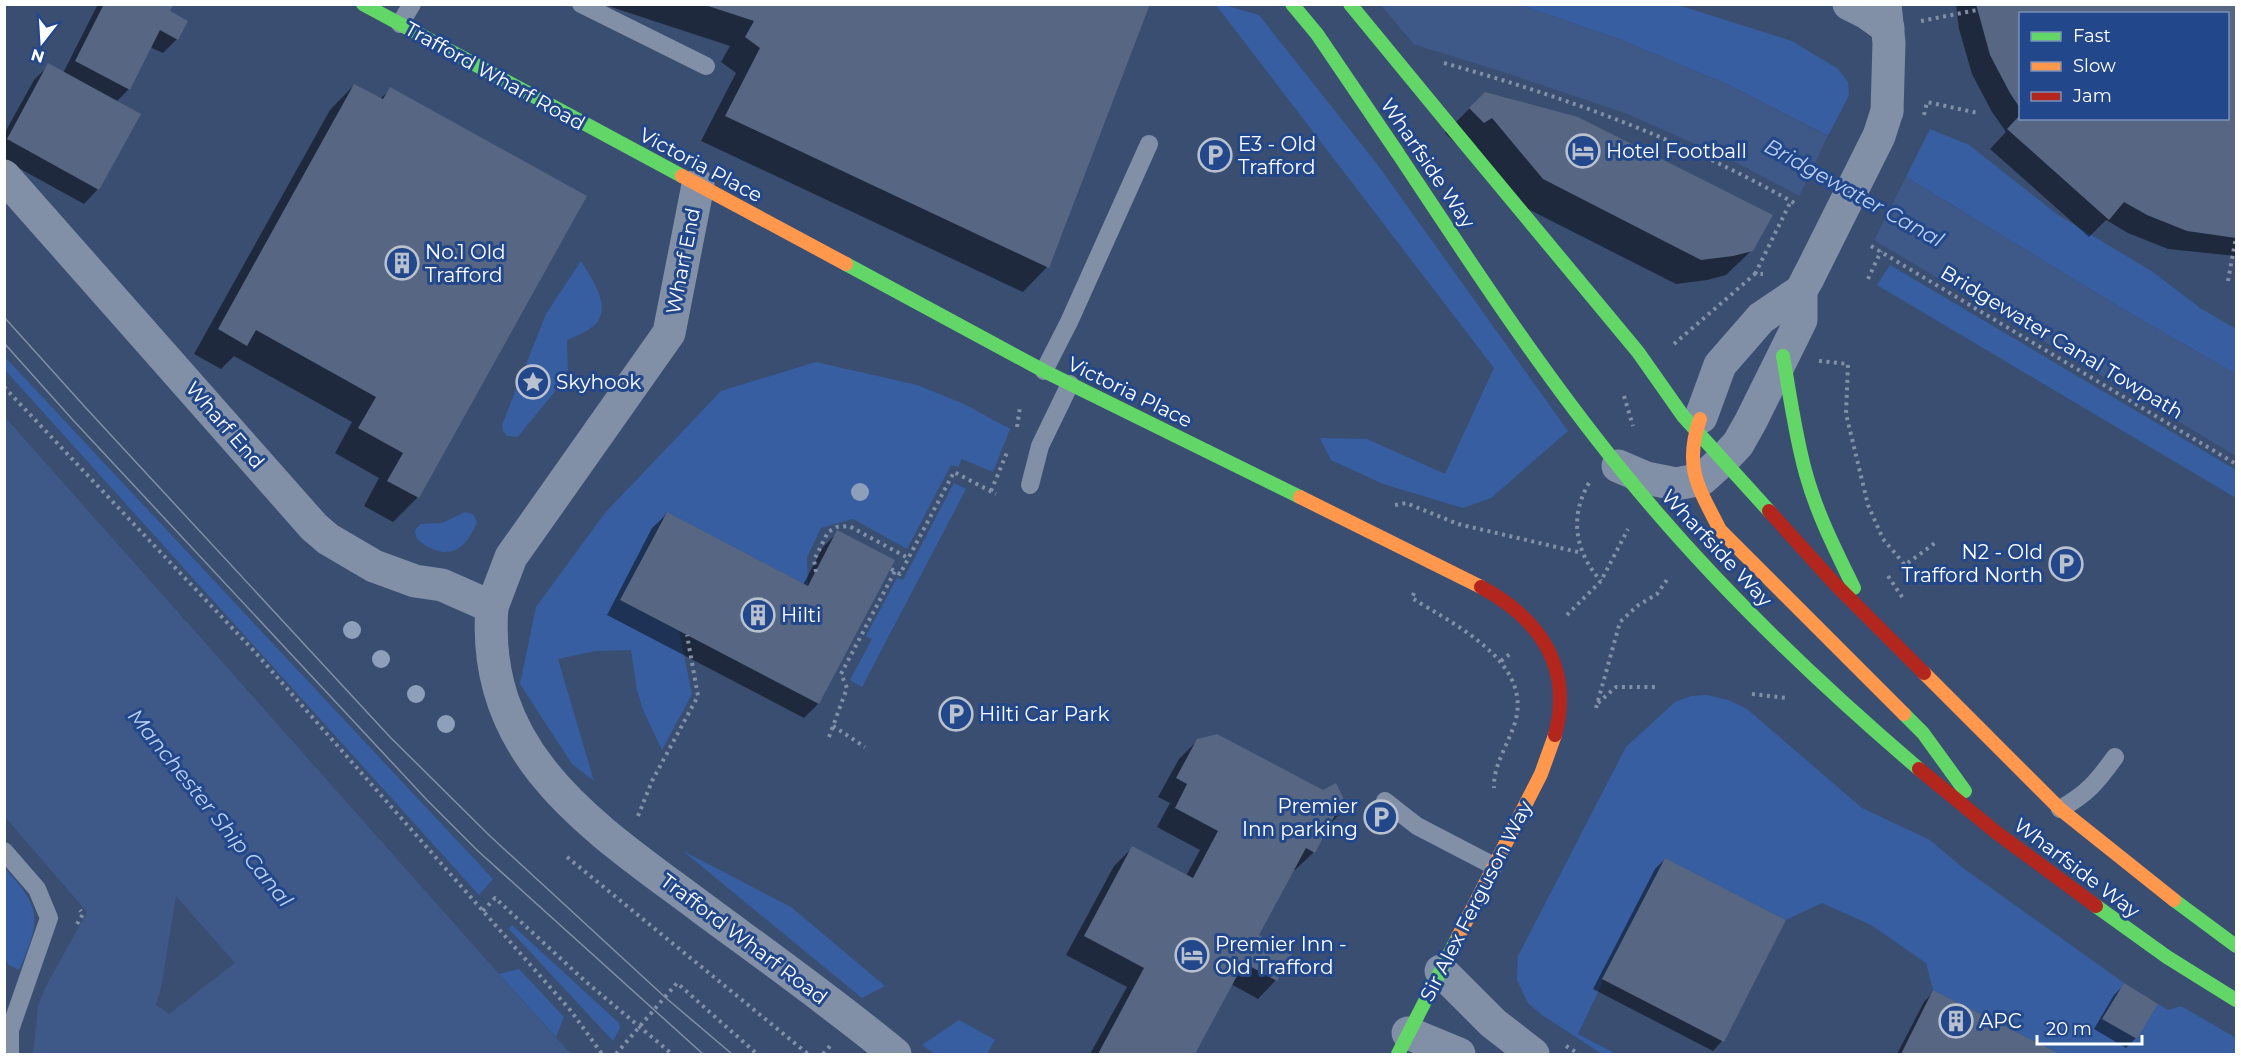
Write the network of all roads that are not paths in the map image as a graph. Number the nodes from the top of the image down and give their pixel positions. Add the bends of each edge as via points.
1 (363, 4) edge
2 (412, 4) edge
3 (581, 4) edge
4 (1292, 4) edge
5 (1350, 4) edge
6 (1849, 4) edge
7 (1886, 16) edge
8 (400, 24) junction
9 (706, 66) dead end
10 (595, 131) joint
11 (1149, 144) dead end
12 (4, 176) edge
13 (698, 185) junction
14 (1804, 285) junction
15 (1783, 356) junction
16 (1044, 371) junction
17 (1070, 384) junction
18 (1698, 424) junction
19 (1723, 460) junction
20 (1604, 473) junction
21 (1697, 480) junction
22 (1030, 485) dead end
23 (492, 607) junction
24 (1870, 618) junction
25 (1552, 747) joint
26 (2115, 757) dead end
27 (1385, 801) dead end
28 (2060, 809) junction
29 (593, 825) joint
30 (1994, 831) junction
31 (4, 851) edge
32 (1494, 866) junction
33 (2236, 946) edge
34 (1441, 971) junction
35 (2236, 1000) edge
36 (1403, 1044) edge
37 (10, 1054) edge
38 (895, 1054) edge
39 (1459, 1054) edge
40 (1533, 1054) edge

1 - 8 main road, Trafford Wharf Road
2 - 8 lane
3 - 9 lane
4 - 20 main road, Wharfside Way, bridge via 1317,34 1527,345
5 - 18 main road, Wharfside Way, bridge via 1638,352 1683,416
6 - 7 street via 1867,13
7 - 14 street, bridge via 1887,111 1879,136
8 - 10 main road, Trafford Wharf Road
10 - 13 main road, Victoria Place
11 - 16 lane
12 - 23 street, Wharf End via 321,533 374,566 415,581 442,585
13 - 16 main road, Victoria Place
13 - 23 street, Wharf End via 669,333 511,556
14 - 15 street via 1801,320
14 - 18 street via 1761,318 1720,365
15 - 19 street via 1738,444
15 - 24 main road via 1798,446 1810,490 1836,553
16 - 17 main road, Victoria Place
17 - 22 lane via 1040,446
17 - 25 main road, Victoria Place via 1430,561 1520,612 1540,633 1558,676 1561,704
18 - 19 main road, Wharfside Way
18 - 21 main road via 1692,456
19 - 21 street
19 - 24 main road, Wharfside Way
20 - 21 street via 1676,484
20 - 30 main road, Wharfside Way via 1867,724
21 - 30 main road via 1701,496 1720,530 1923,733
23 - 29 street, Wharf End via 492,656 508,714 535,764
24 - 28 main road, Wharfside Way
25 - 32 main road, Sir Alex Ferguson Way
26 - 28 lane via 2099,780
27 - 32 lane via 1417,826
28 - 33 main road, Wharfside Way
29 - 38 street, Trafford Wharf Road
30 - 35 main road, Wharfside Way via 2142,941
31 - 37 lane via 37,889 50,918 10,1030
32 - 34 main road, Sir Alex Ferguson Way
34 - 36 main road, Sir Alex Ferguson Way
34 - 40 street via 1493,1023
36 - 39 street

